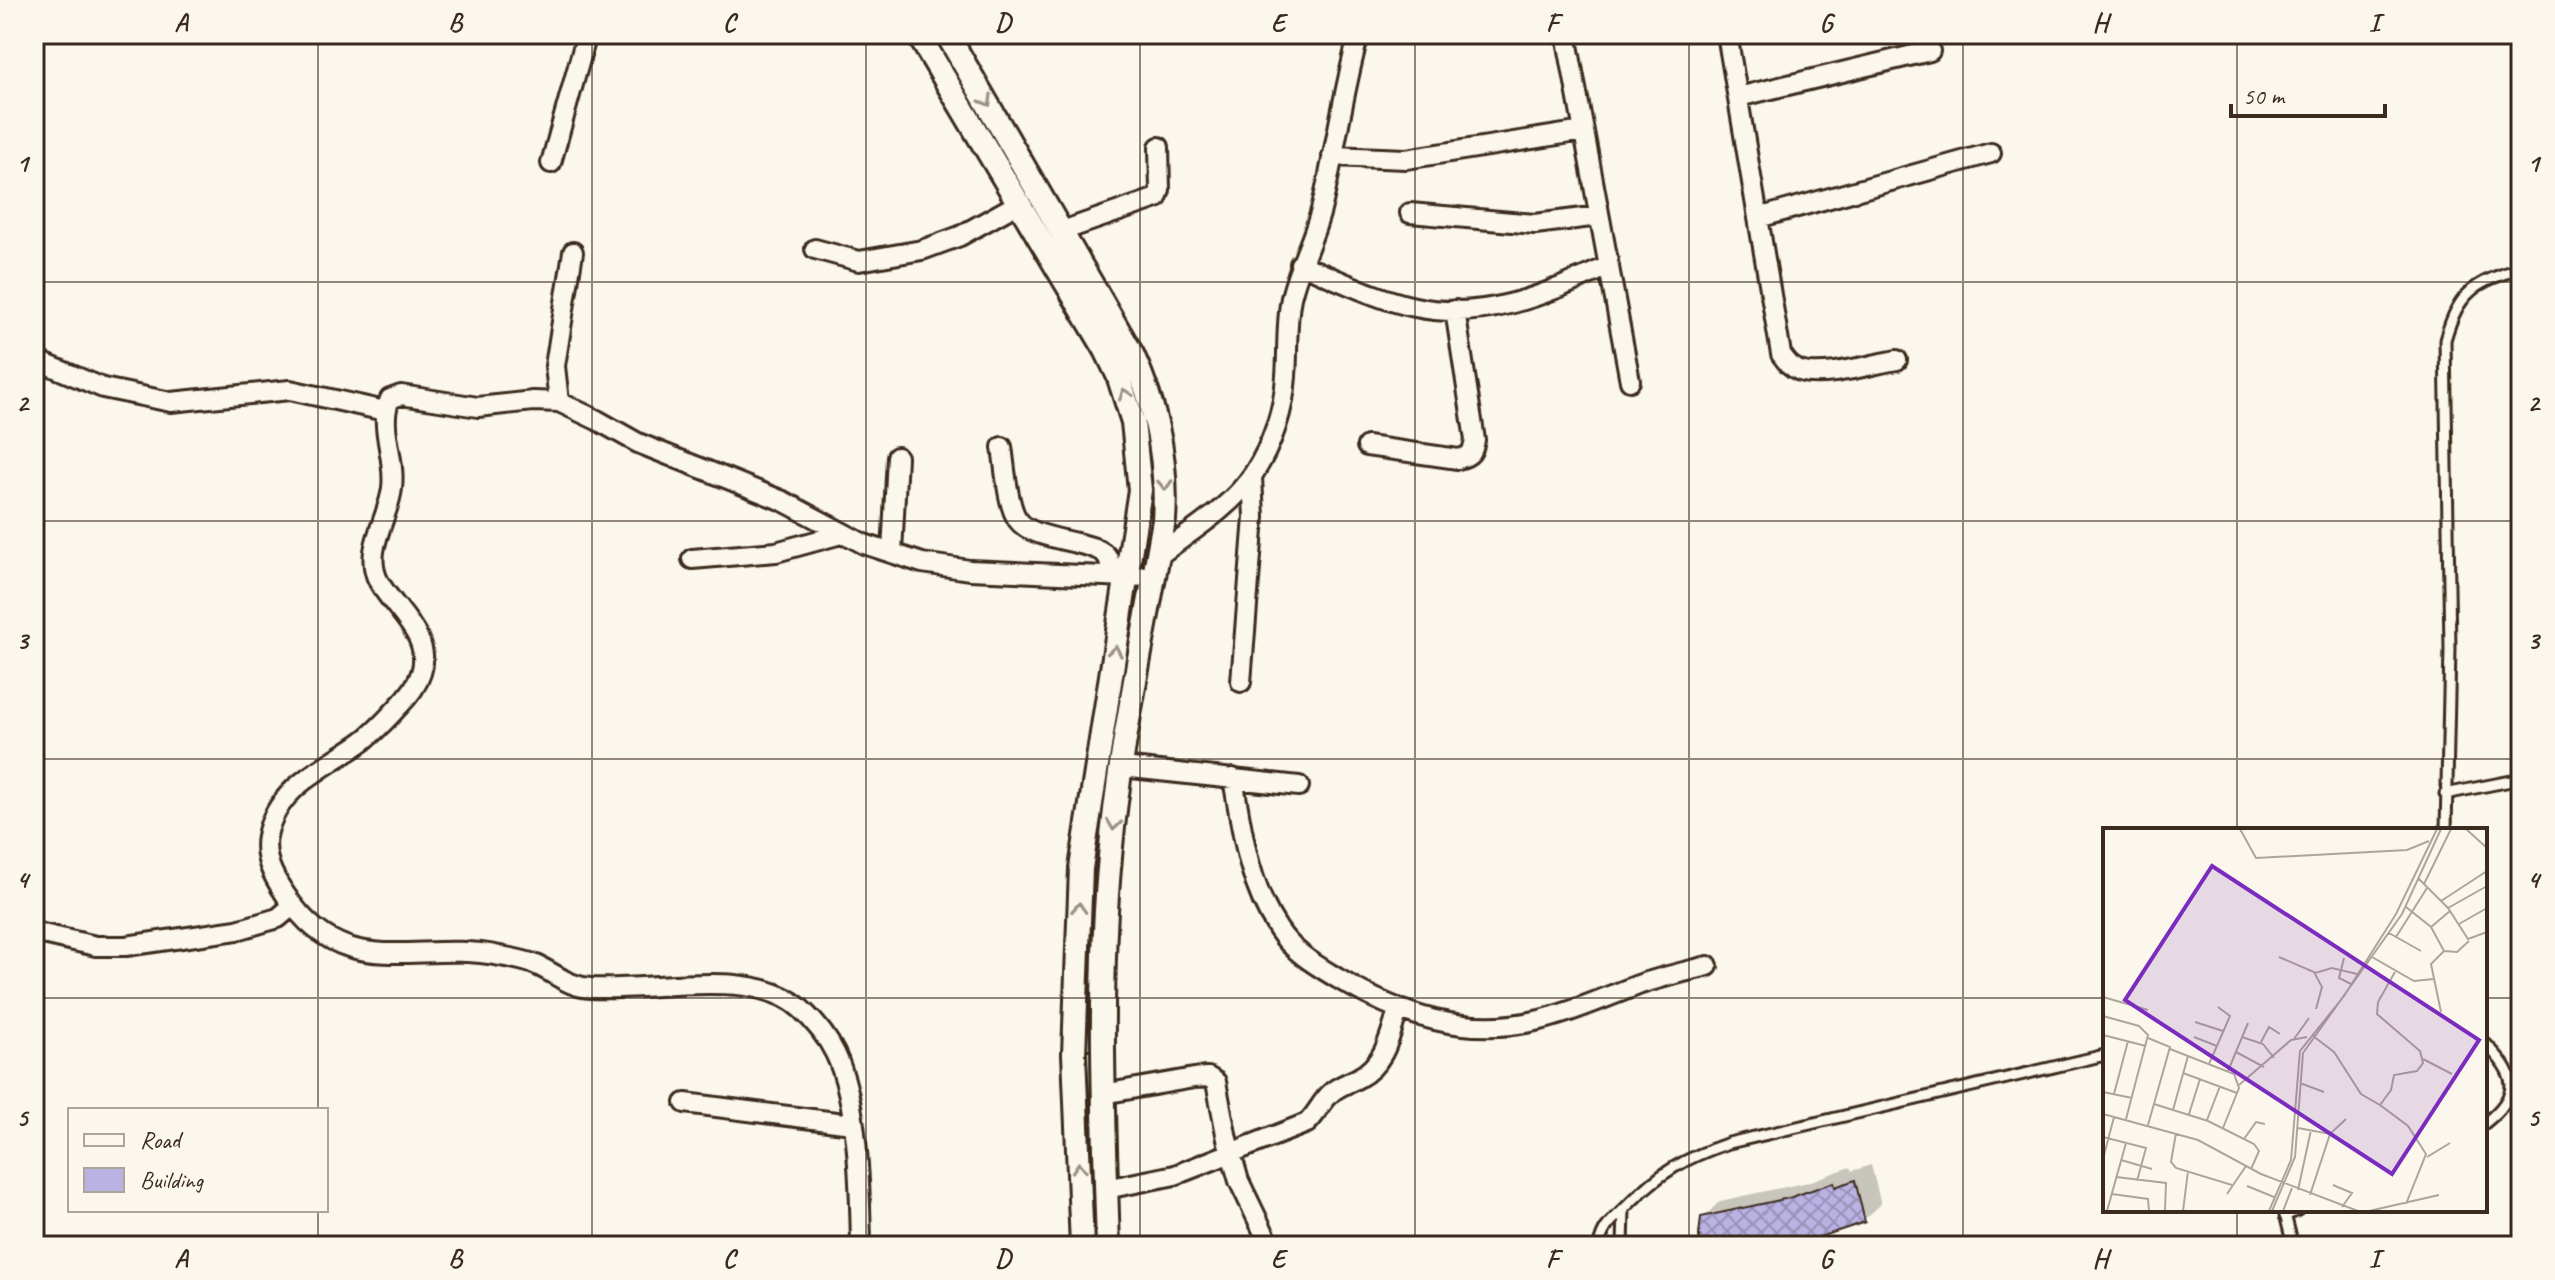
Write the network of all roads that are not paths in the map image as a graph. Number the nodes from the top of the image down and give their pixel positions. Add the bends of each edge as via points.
1 (587, 34) edge
2 (918, 34) edge
3 (947, 34) edge
4 (1359, 34) edge
5 (1566, 34) edge
6 (1727, 34) edge
7 (1930, 51) dead end
8 (1738, 97) junction
9 (1583, 131) junction
10 (1159, 147) dead end
11 (1991, 153) dead end
12 (1332, 156) junction
13 (551, 163) dead end
14 (1019, 203) junction
15 (1410, 213) dead end
16 (1599, 216) junction
17 (1758, 218) junction
18 (1062, 231) junction
19 (815, 249) dead end
20 (573, 252) dead end
21 (1300, 264) junction
22 (1609, 266) junction
23 (2521, 268) edge
24 (1455, 310) junction
25 (34, 359) edge
26 (1897, 360) dead end
27 (1630, 381) dead end
28 (559, 402) junction
29 (385, 411) junction
30 (1367, 446) dead end
31 (1002, 447) dead end
32 (897, 457) dead end
33 (1252, 477) junction
34 (841, 534) junction
35 (892, 553) junction
36 (692, 559) dead end
37 (1156, 566) junction
38 (1118, 577) junction
39 (1241, 682) dead end
40 (1122, 767) junction
41 (1233, 778) junction
42 (2521, 779) edge
43 (1299, 786) dead end
44 (2445, 794) junction
45 (2446, 828) edge
46 (289, 900) junction
47 (34, 932) edge
48 (1708, 966) dead end
49 (1398, 1010) junction
50 (2487, 1045) edge
51 (2103, 1055) edge
52 (1103, 1094) junction
53 (685, 1103) dead end
54 (2487, 1121) edge
55 (852, 1124) junction
56 (1230, 1151) junction
57 (1106, 1189) junction
58 (1624, 1209) junction
59 (2284, 1213) edge
60 (1266, 1237) dead end
61 (861, 1246) edge
62 (1082, 1246) edge
63 (1108, 1246) edge
64 (1599, 1246) edge
65 (1623, 1246) edge
66 (2293, 1246) edge

1 - 13 street
2 - 14 street
3 -> 18 street
4 - 12 street
5 - 9 street
6 - 8 street
7 - 8 street
8 - 17 street
9 - 12 street via 1406,159
9 - 16 street
10 - 18 street via 1157,198
11 - 17 street
12 - 21 street via 1322,209
14 - 19 street via 922,250 859,261
38 -> 14 street via 1140,490 1128,400 1106,350
15 - 16 street via 1535,224
16 - 22 street
17 - 26 street via 1781,354 1788,364 1815,373
18 -> 37 street via 1132,354 1157,420 1166,488
20 - 28 street via 555,366
21 - 24 street via 1412,307
21 - 33 street via 1291,300 1281,410
22 - 24 street via 1533,299
22 - 27 street
23 - 44 lane via 2463,296 2445,340 2450,649
24 - 30 street via 1473,451 1458,459
25 - 29 street via 103,388 171,402 290,390
28 - 29 street via 478,407 401,395 390,399
28 - 34 street via 638,443 773,496
29 - 46 street via 393,484 373,562 377,579 420,641 424,658 408,697 377,728 284,797 273,815 266,855
31 - 38 street via 1019,522 1051,538 1102,551
32 - 35 street
33 - 37 street
33 - 39 street via 1254,517
34 - 35 street
34 - 36 street via 776,552
35 - 38 street via 942,568
37 - 38 street
37 - 40 street
62 -> 38 street via 1074,1054 1081,868
40 - 41 street
40 -> 52 street via 1102,973
41 - 43 street
41 - 49 street via 1253,878 1276,927 1307,961
42 - 44 lane
44 - 45 lane
46 - 47 street via 291,907 278,918 237,930 126,946 96,946
46 - 55 street via 331,942 353,948 497,955 587,988 763,988 798,1007 817,1026 835,1054
48 - 49 street via 1508,1025 1436,1021
49 - 56 street via 1385,1051 1362,1077 1333,1091 1307,1123
50 - 54 lane via 2512,1075 2503,1109
51 - 58 lane via 1729,1143 1673,1166
52 - 56 street via 1208,1077 1220,1091
52 - 57 street
53 - 55 street
55 - 61 street
56 - 57 street via 1175,1175
56 - 60 street
57 - 63 street
58 - 64 lane via 1605,1225
58 - 65 lane
59 - 66 lane

